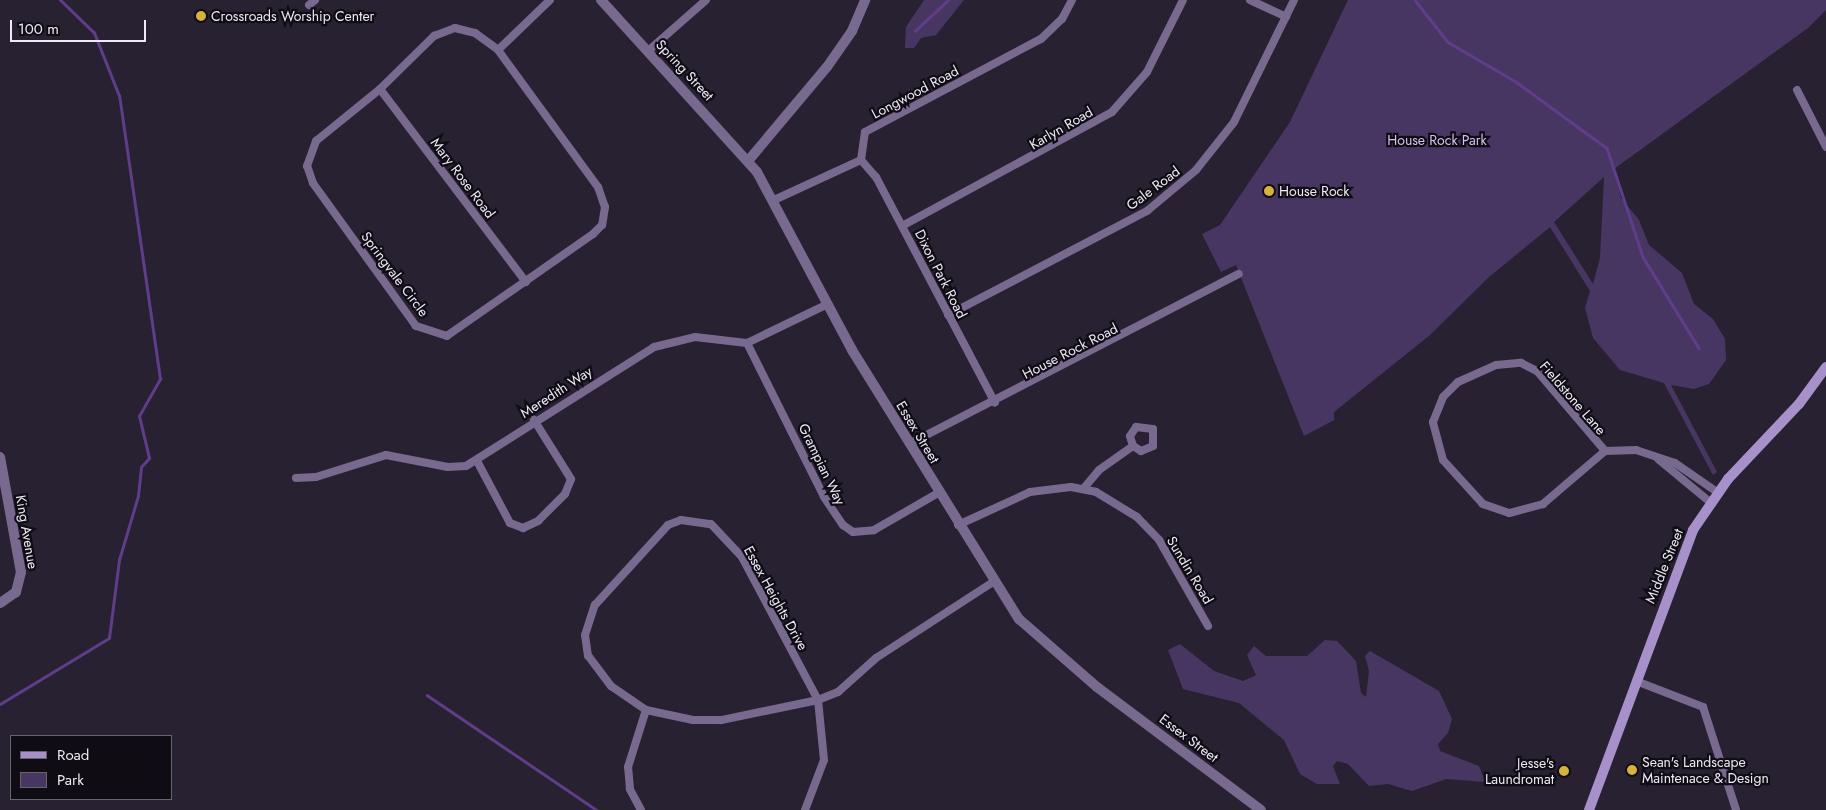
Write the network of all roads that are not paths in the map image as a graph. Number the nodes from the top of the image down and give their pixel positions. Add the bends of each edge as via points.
1 (550, 0) edge
2 (601, 0) edge
3 (706, 0) edge
4 (865, 0) edge
5 (1072, 0) edge
6 (1183, 0) edge
7 (1250, 0) edge
8 (1294, 0) edge
9 (1286, 17) junction
10 (498, 50) junction
11 (648, 51) junction
12 (380, 90) junction
13 (1797, 90) dead end
14 (1826, 147) edge
15 (861, 160) junction
16 (748, 161) junction
17 (774, 200) junction
18 (902, 226) junction
19 (1239, 274) dead end
20 (526, 282) junction
21 (828, 304) junction
22 (948, 316) junction
23 (748, 343) junction
24 (1826, 367) edge
25 (995, 403) junction
26 (534, 420) junction
27 (909, 444) junction
28 (1133, 446) dead end
29 (1606, 451) junction
30 (0, 457) edge
31 (1658, 459) junction
32 (477, 461) junction
33 (296, 478) dead end
34 (1084, 488) junction
35 (1717, 492) junction
36 (938, 493) junction
37 (1710, 502) junction
38 (4, 505) edge
39 (958, 525) junction
40 (993, 582) junction
41 (0, 603) edge
42 (1208, 626) dead end
43 (1636, 681) junction
44 (818, 700) junction
45 (646, 710) junction
46 (642, 810) edge
47 (806, 810) edge
48 (1261, 810) edge
49 (1589, 810) edge
50 (1736, 810) edge

1 - 10 street
2 - 11 street, Spring Street
3 - 11 street
4 - 16 street via 852,31 827,67
5 - 15 street, Longwood Road via 1062,20 1042,39 865,132
6 - 18 street, Karlyn Road via 1147,72 1112,112
7 - 9 street
8 - 9 street, Gale Road
9 - 22 street, Gale Road via 1234,122 1210,156 1175,189 1128,222
10 - 12 street, Springvale Circle via 465,29 445,31 434,36
10 - 20 street, Springvale Circle via 598,186 605,207 602,224 593,234
11 - 16 street, Spring Street
12 - 20 street, Mary Rose Road
12 - 20 street, Springvale Circle via 316,141 307,166 313,183 416,326 435,335 455,333
13 - 14 street
15 - 17 street
15 - 18 street, Dixon Park Road via 876,178
16 - 17 street, Essex Street
17 - 21 street, Essex Street
18 - 22 street, Dixon Park Road
19 - 25 street, House Rock Road
21 - 23 street
21 - 27 street, Essex Street
22 - 25 street, Dixon Park Road
23 - 26 street, Meredith Way via 696,337 654,346
23 - 36 street, Grampian Way via 824,497 843,525 852,532 874,530
24 - 35 main road, Middle Street via 1799,404
25 - 27 street, House Rock Road
26 - 32 street, Meredith Way
26 - 32 street via 571,479 565,494 538,521 524,528 506,520
27 - 36 street, Essex Street
28 - 34 street via 1099,470
29 - 29 street, Fieldstone Lane via 1543,504 1509,513 1483,504 1443,460 1433,422 1443,397 1458,382 1496,365 1521,363 1536,372
29 - 31 street, Fieldstone Lane via 1636,450
30 - 38 street, King Avenue
31 - 35 street, Fieldstone Lane via 1675,463
31 - 37 street, Fieldstone Lane
32 - 33 street, Meredith Way via 448,467 386,455 316,477
34 - 39 street, Sundin Road via 1030,492
34 - 42 street, Sundin Road via 1109,498 1148,528 1171,557
35 - 37 main road, Middle Street
36 - 39 street, Essex Street
37 - 43 main road, Middle Street via 1684,549
38 - 41 street, King Avenue via 22,572 16,592
39 - 40 street, Essex Street
40 - 44 street, Essex Heights Drive via 876,658 838,692
40 - 48 street, Essex Street via 1018,619 1056,654
43 - 49 main road, Middle Street
43 - 50 street via 1703,707
44 - 45 street, Essex Heights Drive via 721,720 693,720
44 - 45 street, Essex Heights Drive via 742,558 711,524 681,520 668,526 635,560 587,621 588,656 627,700
44 - 47 street via 824,760
45 - 46 street via 628,767 630,789

